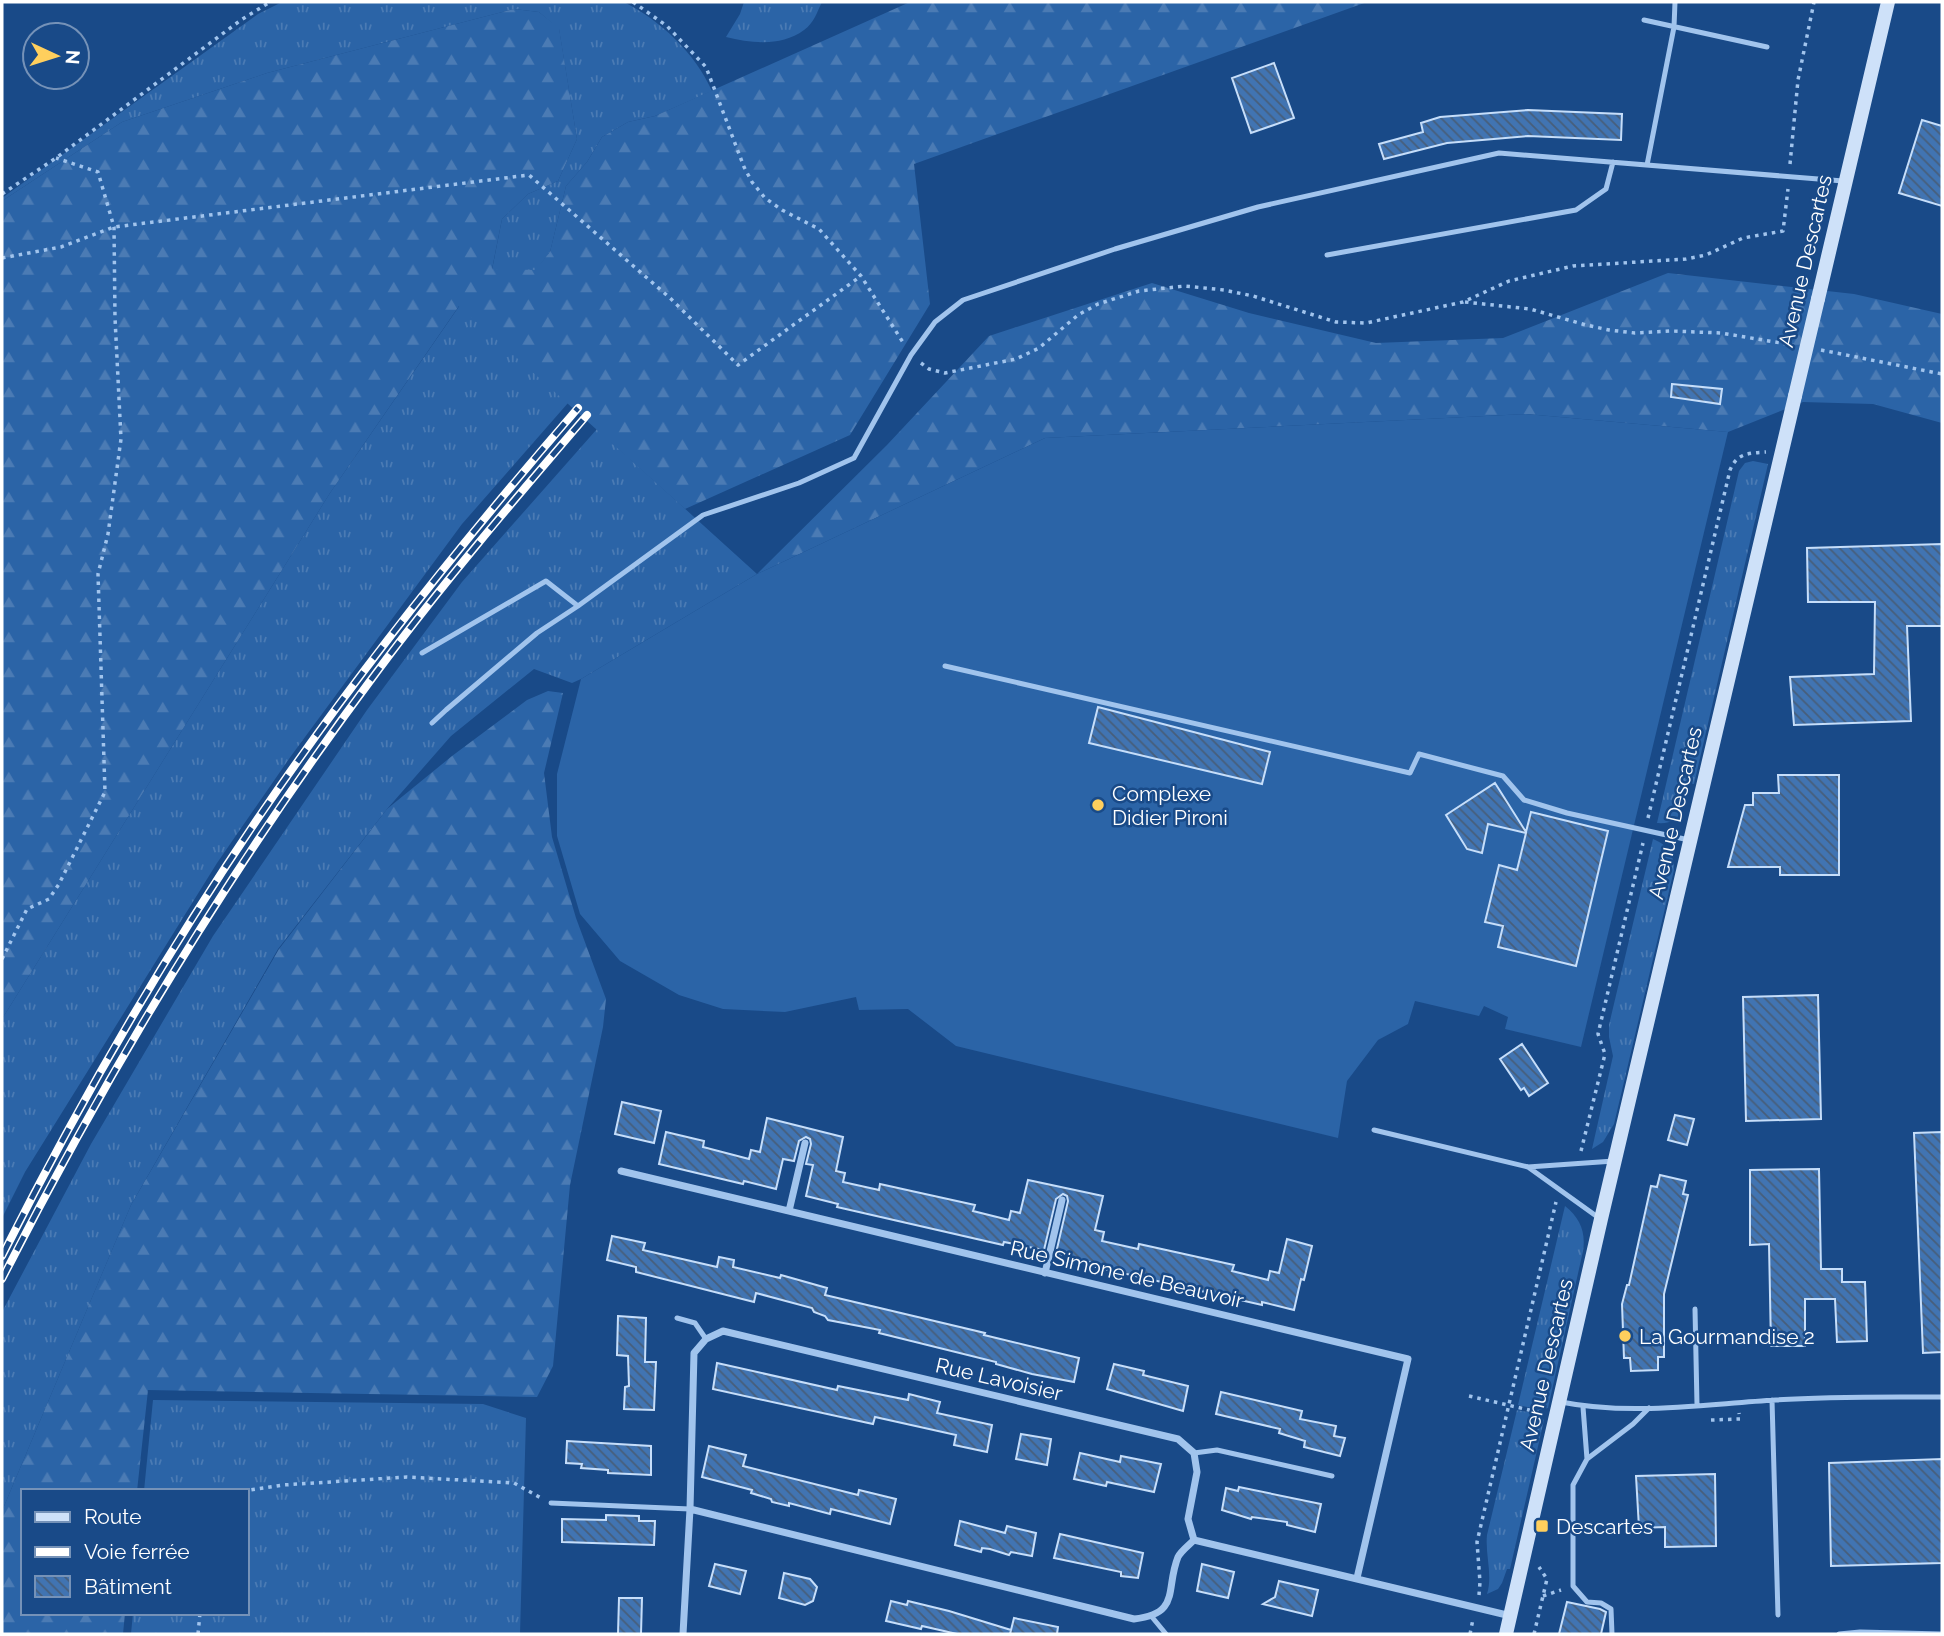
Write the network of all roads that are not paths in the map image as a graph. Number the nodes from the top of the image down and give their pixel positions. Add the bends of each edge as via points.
1 (1675, 2) edge
2 (1888, 2) edge
3 (1644, 20) dead end
4 (1675, 27) junction
5 (1767, 47) dead end
6 (1613, 162) junction
7 (1647, 165) junction
8 (1846, 181) junction
9 (1327, 255) dead end
10 (578, 606) junction
11 (422, 653) dead end
12 (945, 666) dead end
13 (432, 723) dead end
14 (1691, 841) junction
15 (1374, 1130) dead end
16 (805, 1143) dead end
17 (1615, 1161) junction
18 (1528, 1167) junction
19 (621, 1171) dead end
20 (1062, 1200) dead end
21 (789, 1211) junction
22 (1601, 1219) junction
23 (1045, 1273) junction
24 (1695, 1309) dead end
25 (677, 1318) dead end
26 (706, 1339) junction
27 (1942, 1396) edge
28 (1772, 1400) junction
29 (1559, 1401) junction
30 (1697, 1405) junction
31 (1583, 1407) junction
32 (1650, 1407) junction
33 (1194, 1454) junction
34 (1587, 1459) junction
35 (1332, 1476) dead end
36 (551, 1503) road end
37 (690, 1509) junction
38 (1194, 1540) junction
39 (1357, 1578) junction
40 (1778, 1615) dead end
41 (1511, 1616) junction
42 (1152, 1617) junction
43 (683, 1634) edge
44 (1166, 1634) edge
45 (1506, 1634) edge
46 (1612, 1634) edge
47 (1839, 1634) edge
48 (1942, 1634) edge

1 - 4 lane
2 - 8 main road, Avenue Descartes
3 - 4 lane
4 - 5 lane
4 - 7 lane
6 - 7 lane
6 - 9 lane via 1606,189 1576,211
6 - 10 lane via 1499,153 1258,207 963,300 935,322 911,355 854,458 799,483 703,515
7 - 8 lane
8 - 14 main road, Avenue Descartes, bridge
10 - 11 lane via 547,581
10 - 13 lane via 537,633
12 - 14 lane via 1410,773 1419,754 1503,776 1524,800
14 - 17 main road, Avenue Descartes
15 - 18 lane
16 - 21 street
17 - 18 lane
17 - 22 main road, Avenue Descartes
18 - 22 lane
19 - 21 street, Rue Simone de Beauvoir
20 - 23 street
21 - 23 street, Rue Simone de Beauvoir
22 - 29 main road, Avenue Descartes
23 - 39 street, Rue Simone de Beauvoir via 1408,1360
24 - 30 lane
25 - 26 lane via 695,1323
26 - 33 street, Rue Lavoisier via 723,1331 1178,1439
26 - 37 street via 694,1353
27 - 28 lane
28 - 30 lane
28 - 40 lane
29 - 31 lane
29 - 41 main road, Avenue Descartes
30 - 32 lane
31 - 32 lane
31 - 34 lane
32 - 34 lane
33 - 35 lane via 1217,1450
33 - 38 street via 1197,1472 1188,1519
34 - 46 lane via 1573,1485 1573,1586 1587,1602 1611,1609
36 - 37 lane
37 - 42 street via 1134,1619
37 - 43 street
38 - 39 street
38 - 42 street via 1179,1555 1168,1604
39 - 41 street
41 - 45 main road, Avenue Descartes
42 - 44 lane
47 - 48 lane

